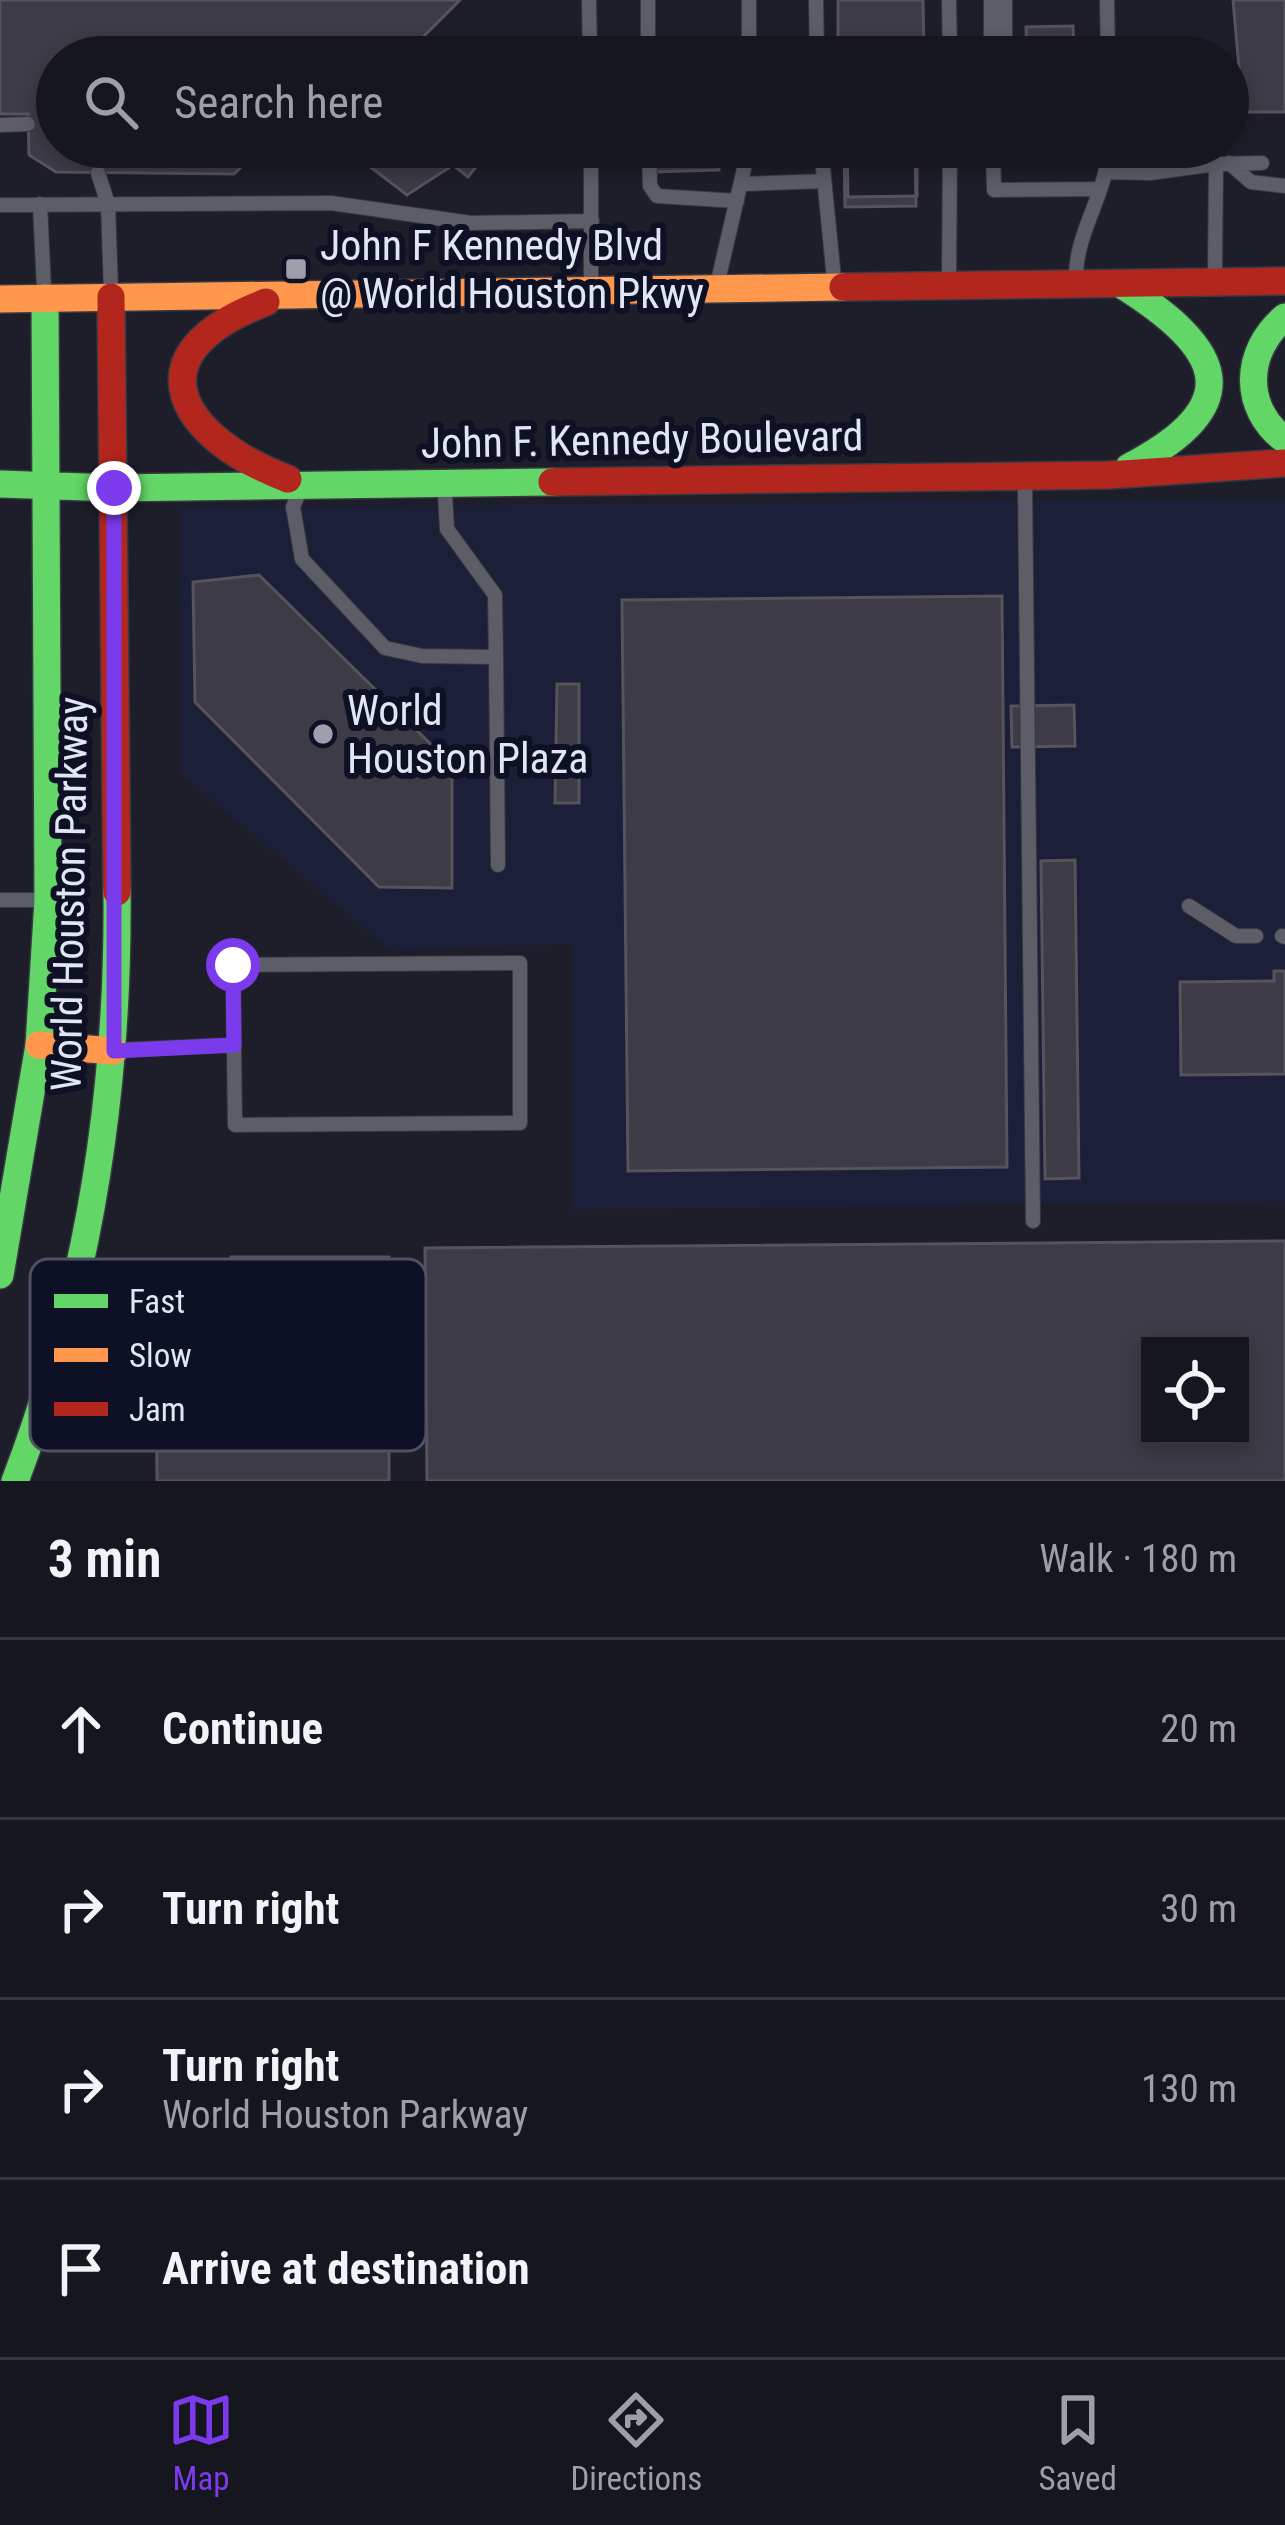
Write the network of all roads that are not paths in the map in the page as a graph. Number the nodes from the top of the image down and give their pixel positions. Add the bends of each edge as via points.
1 (589, 0) edge
2 (648, 0) edge
3 (749, 0) edge
4 (816, 0) edge
5 (950, 0) edge
6 (991, 0) edge
7 (1005, 0) edge
8 (1107, 0) edge
9 (590, 36) edge
10 (648, 36) edge
11 (749, 36) edge
12 (817, 36) edge
13 (950, 36) edge
14 (992, 36) edge
15 (1005, 36) edge
16 (1108, 36) edge
17 (28, 124) dead end
18 (0, 125) edge
19 (1249, 163) edge
20 (1262, 163) dead end
21 (591, 168) edge
22 (650, 168) edge
23 (745, 168) edge
24 (823, 168) edge
25 (950, 168) edge
26 (993, 168) edge
27 (1108, 168) edge
28 (1190, 168) edge
29 (1222, 168) edge
30 (1228, 168) edge
31 (1108, 172) junction
32 (98, 173) dead end
33 (824, 181) junction
34 (742, 184) junction
35 (1285, 186) edge
36 (1098, 189) junction
37 (737, 201) junction
38 (40, 204) junction
39 (108, 204) junction
40 (0, 205) edge
41 (592, 220) junction
42 (1285, 281) edge
43 (1215, 283) junction
44 (1122, 285) junction
45 (1076, 286) junction
46 (949, 288) junction
47 (836, 290) junction
48 (591, 292) junction
49 (718, 292) junction
50 (287, 295) junction
51 (111, 297) junction
52 (45, 298) junction
53 (0, 299) edge
54 (1285, 317) edge
55 (1285, 440) edge
56 (1285, 463) edge
57 (1108, 475) junction
58 (1025, 476) junction
59 (444, 483) junction
60 (0, 484) edge
61 (43, 484) junction
62 (302, 485) junction
63 (114, 488) junction
64 (496, 657) junction
65 (498, 865) dead end
66 (0, 900) edge
67 (48, 900) junction
68 (1189, 906) dead end
69 (1256, 937) dead end
70 (39, 1045) junction
71 (234, 1045) junction
72 (114, 1051) junction
73 (1033, 1221) dead end
74 (4, 1242) edge
75 (80, 1259) edge
76 (0, 1275) edge
77 (30, 1430) edge
78 (15, 1481) edge

1 - 9 lane
2 - 10 lane
3 - 11 lane
4 - 12 lane
5 - 13 lane
6 - 14 lane
7 - 15 lane
8 - 16 lane
17 - 18 lane
19 - 20 lane
21 - 41 lane
22 - 37 lane via 657,196
23 - 34 lane
24 - 33 lane
25 - 46 lane
26 - 36 lane via 994,190
27 - 31 lane
28 - 31 lane
29 - 43 lane
30 - 35 lane via 1251,182
31 - 36 lane
32 - 39 lane
33 - 34 lane
33 - 47 lane
34 - 37 lane
36 - 45 lane via 1077,244
37 - 49 lane via 718,261
38 - 39 lane
38 - 40 lane
38 - 52 lane, World Houston Parkway
39 - 41 lane via 331,203 471,223
39 - 51 lane
41 - 48 lane
42 - 43 main road
43 - 44 main road
44 - 45 main road
44 - 57 main road via 1189,330 1210,362 1210,397 1178,442
45 - 46 main road
46 - 47 main road
47 - 49 main road
48 - 49 main road
48 - 50 main road
50 - 51 main road
50 - 62 main road via 217,322 184,362 183,394 213,442
51 - 52 main road
51 - 63 main road, World Houston Parkway
52 - 53 main road
52 - 61 main road, World Houston Parkway
54 - 55 main road via 1259,347 1252,386 1262,422
56 - 57 main road, John F. Kennedy Boulevard
57 - 58 main road, John F. Kennedy Boulevard
58 - 59 main road, John F. Kennedy Boulevard
58 - 73 lane
59 - 62 main road, John F. Kennedy Boulevard
59 - 64 lane via 447,529 494,595
60 - 61 main road, John F. Kennedy Boulevard
61 - 63 main road, John F. Kennedy Boulevard
61 - 67 main road, World Houston Parkway
62 - 63 main road, John F. Kennedy Boulevard
62 - 64 lane via 293,507 302,560 385,648
63 - 72 main road, World Houston Parkway
64 - 65 lane
66 - 67 lane
67 - 70 main road, World Houston Parkway
68 - 69 lane via 1235,936
70 - 72 main road
70 - 74 main road, World Houston Parkway
71 - 71 lane via 233,965 520,963 520,1124 235,1125
71 - 72 lane
72 - 75 main road, World Houston Parkway
74 - 76 main road, World Houston Parkway
77 - 78 main road, World Houston Parkway

